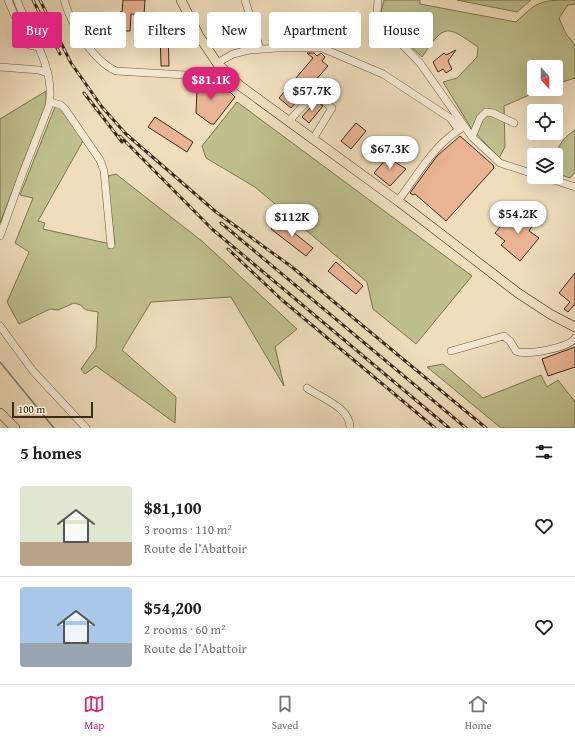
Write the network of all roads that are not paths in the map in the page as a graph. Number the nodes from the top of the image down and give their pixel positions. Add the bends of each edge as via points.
1 (8, 0) edge
2 (17, 0) edge
3 (64, 0) edge
4 (181, 0) edge
5 (245, 0) edge
6 (378, 0) edge
7 (13, 12) edge
8 (23, 12) edge
9 (39, 48) edge
10 (260, 49) junction
11 (217, 63) junction
12 (0, 66) edge
13 (226, 72) junction
14 (47, 73) junction
15 (50, 102) junction
16 (289, 121) junction
17 (514, 123) dead end
18 (462, 129) junction
19 (472, 137) junction
20 (313, 139) junction
21 (527, 172) edge
22 (563, 183) edge
23 (575, 187) edge
24 (398, 201) junction
25 (0, 236) edge
26 (111, 245) dead end
27 (0, 326) edge
28 (575, 327) edge
29 (575, 338) edge
30 (451, 351) dead end
31 (307, 388) dead end
32 (0, 413) edge
33 (16, 428) edge
34 (86, 428) edge
35 (350, 428) edge

1 - 7 street
2 - 8 street
3 - 13 street via 78,30 94,53 116,71 203,76
4 - 11 main road via 199,36
5 - 10 street
6 - 18 street via 377,14 382,24 420,63
9 - 14 street
10 - 11 street via 240,51
10 - 18 street via 322,48 335,53 383,74 450,118
11 - 13 main road
12 - 14 street
13 - 16 main road via 239,85
14 - 15 street via 51,90
15 - 25 street
15 - 26 street via 65,109 100,160 104,171
16 - 20 main road
16 - 20 street via 314,94 317,94 332,108
17 - 19 street via 493,112 486,112 480,118
18 - 19 street
18 - 24 street via 448,136 439,146
19 - 21 street via 500,163
20 - 24 main road
22 - 23 street
24 - 28 main road via 518,293
27 - 34 street via 33,371
29 - 30 street via 566,346 526,353 516,352 504,336
31 - 35 street via 344,412
32 - 33 main road

